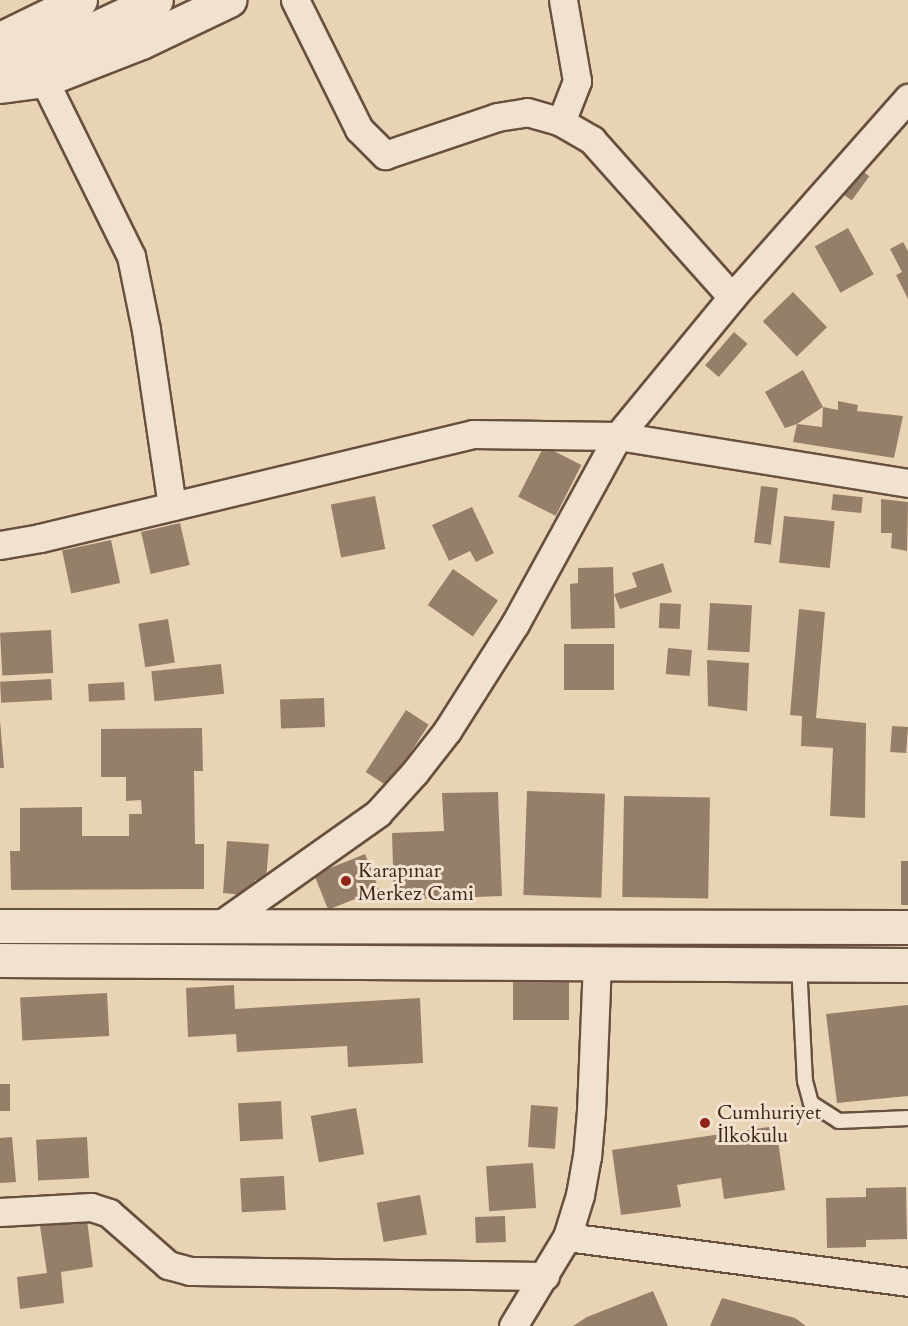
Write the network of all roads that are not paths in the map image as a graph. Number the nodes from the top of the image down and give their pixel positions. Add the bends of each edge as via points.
1 (80, 0) edge
2 (156, 0) edge
3 (229, 0) edge
4 (295, 0) edge
5 (563, 0) edge
6 (0, 39) edge
7 (0, 73) edge
8 (44, 80) junction
9 (0, 86) edge
10 (908, 98) edge
11 (561, 122) junction
12 (732, 297) junction
13 (618, 436) junction
14 (908, 483) edge
15 (172, 506) junction
16 (0, 545) edge
17 (220, 925) junction
18 (0, 926) edge
19 (908, 927) edge
20 (0, 960) edge
21 (597, 964) junction
22 (799, 964) junction
23 (908, 965) edge
24 (908, 1118) edge
25 (0, 1212) edge
26 (567, 1236) junction
27 (545, 1276) junction
28 (908, 1282) edge
29 (513, 1326) edge

1 - 6 main road
2 - 7 main road
3 - 8 main road via 141,42
4 - 11 street via 358,129 385,155 497,117 527,112
5 - 11 street via 577,81
8 - 9 main road
8 - 15 street via 131,256
10 - 12 street
11 - 12 street via 592,140
12 - 13 street
13 - 14 street
13 - 15 street via 473,434
13 - 17 street via 515,624 447,731 415,772 378,813
15 - 16 street
17 - 18 main road
17 - 19 main road
20 - 21 main road
21 - 22 main road
21 - 26 street via 587,1157
22 - 23 main road
22 - 24 lane via 806,1081 811,1103 839,1121
25 - 27 street via 92,1207 109,1213 168,1265 190,1271
26 - 27 street
26 - 28 street
27 - 29 street

